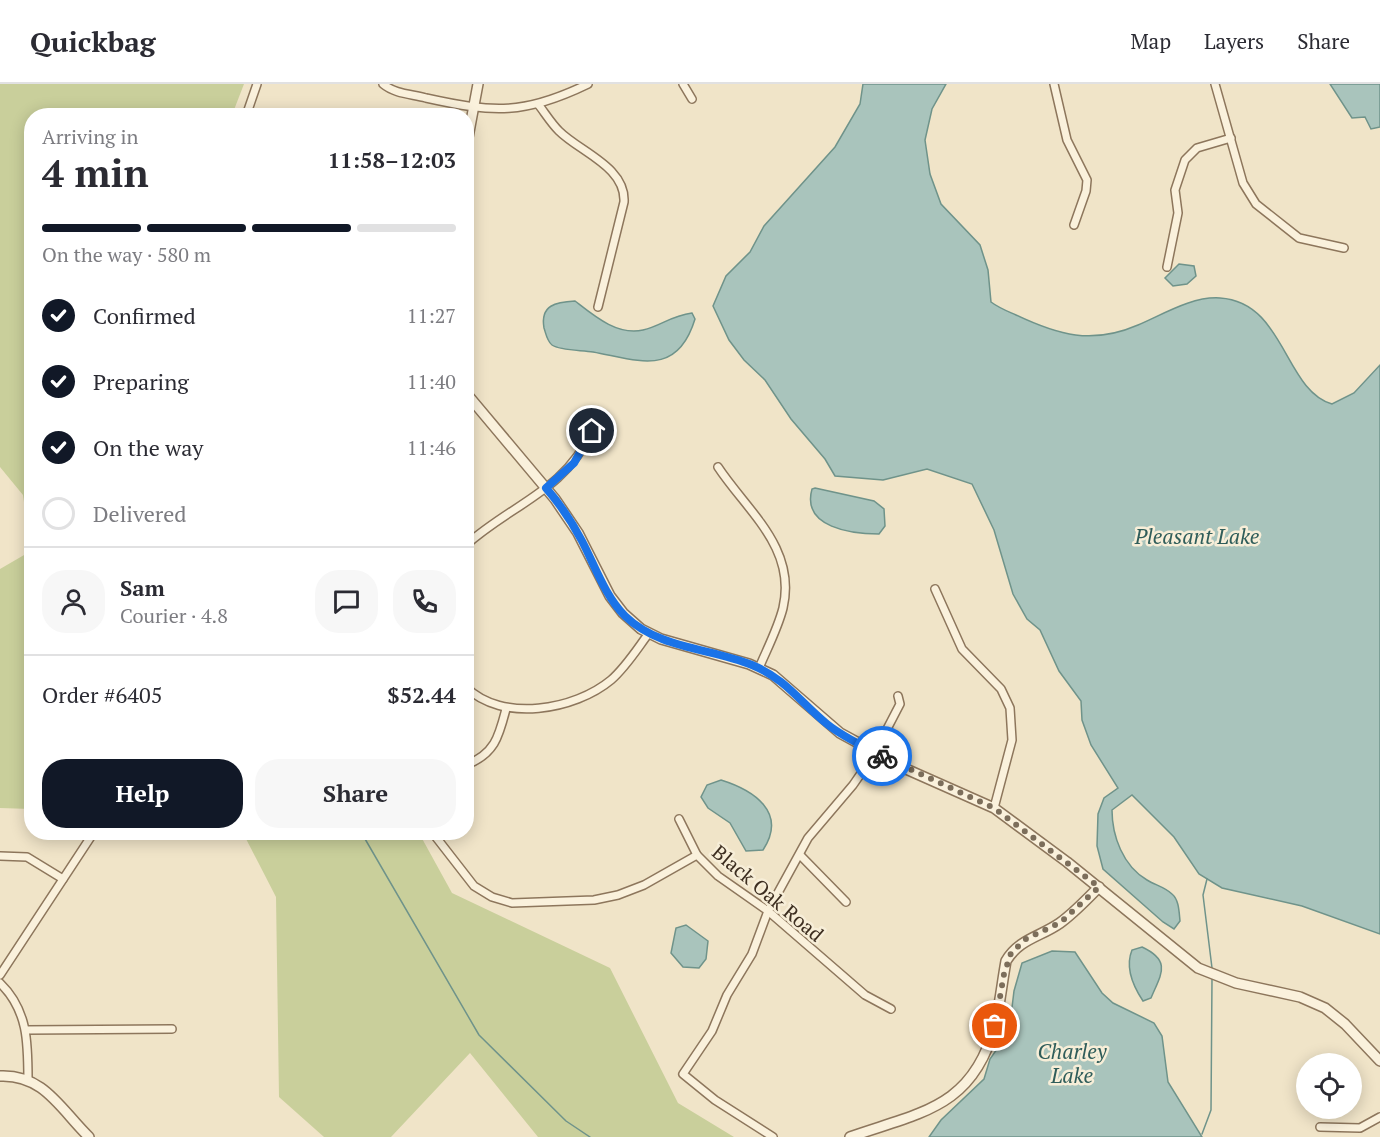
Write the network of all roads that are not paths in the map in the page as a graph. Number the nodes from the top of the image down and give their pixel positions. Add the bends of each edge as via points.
1 (257, 84) edge
2 (382, 84) edge
3 (478, 84) edge
4 (588, 84) edge
5 (683, 84) edge
6 (1054, 84) edge
7 (1215, 84) edge
8 (692, 99) dead end
9 (538, 104) junction
10 (249, 108) edge
11 (470, 108) edge
12 (475, 109) junction
13 (474, 113) edge
14 (1232, 138) junction
15 (1074, 225) dead end
16 (1344, 248) dead end
17 (1167, 267) dead end
18 (598, 307) dead end
19 (474, 402) edge
20 (592, 431) dead end
21 (718, 466) dead end
22 (546, 488) junction
23 (474, 538) edge
24 (935, 589) dead end
25 (649, 633) junction
26 (759, 668) junction
27 (474, 693) edge
28 (898, 696) dead end
29 (506, 709) junction
30 (875, 752) junction
31 (474, 762) edge
32 (994, 808) junction
33 (679, 819) dead end
34 (89, 840) edge
35 (438, 840) edge
36 (697, 855) junction
37 (800, 855) junction
38 (0, 856) edge
39 (63, 879) junction
40 (1099, 887) junction
41 (846, 902) dead end
42 (768, 912) junction
43 (0, 975) edge
44 (0, 983) edge
45 (891, 1009) dead end
46 (171, 1029) dead end
47 (26, 1030) junction
48 (1380, 1061) edge
49 (0, 1076) edge
50 (28, 1080) junction
51 (1380, 1117) edge
52 (1320, 1127) dead end
53 (89, 1137) edge
54 (773, 1137) edge
55 (850, 1137) edge

1 - 10 street
2 - 11 street via 399,93
3 - 12 street
4 - 9 street
5 - 8 street
6 - 15 street via 1067,140 1087,180
7 - 14 street
9 - 12 street via 512,110
9 - 18 street via 559,131 613,174 623,189 624,202
12 - 13 street
14 - 16 street via 1243,183 1256,204 1299,238
14 - 17 street via 1197,148 1185,160 1175,190 1178,213
19 - 22 street
20 - 22 street via 574,463
21 - 26 street via 775,541 784,565 783,607
22 - 23 street
22 - 25 street via 578,533 616,605
24 - 32 street via 962,649 1001,689 1010,708 1012,740
25 - 26 street
25 - 29 street via 620,671 593,691 536,708
26 - 30 street via 794,691 836,730
27 - 29 street
28 - 30 street via 900,704
29 - 31 street via 494,747
30 - 32 street
30 - 37 street via 853,785 817,825
32 - 40 street
33 - 36 street
34 - 39 street
35 - 36 street, Black Oak Road via 474,886 512,903 618,896
36 - 42 street, Black Oak Road via 728,884
37 - 41 street
37 - 42 street
38 - 39 street via 27,856
39 - 43 street
40 - 48 street via 1198,968 1325,1008
40 - 55 street via 1061,922 1026,939 1011,953 1006,961 990,1041 978,1069 963,1088 938,1106
42 - 45 street, Black Oak Road via 865,995
42 - 54 street via 752,954 683,1074
44 - 47 street via 16,1001
46 - 47 street
47 - 50 street
49 - 50 street
50 - 53 street via 48,1091
51 - 52 street via 1360,1128

